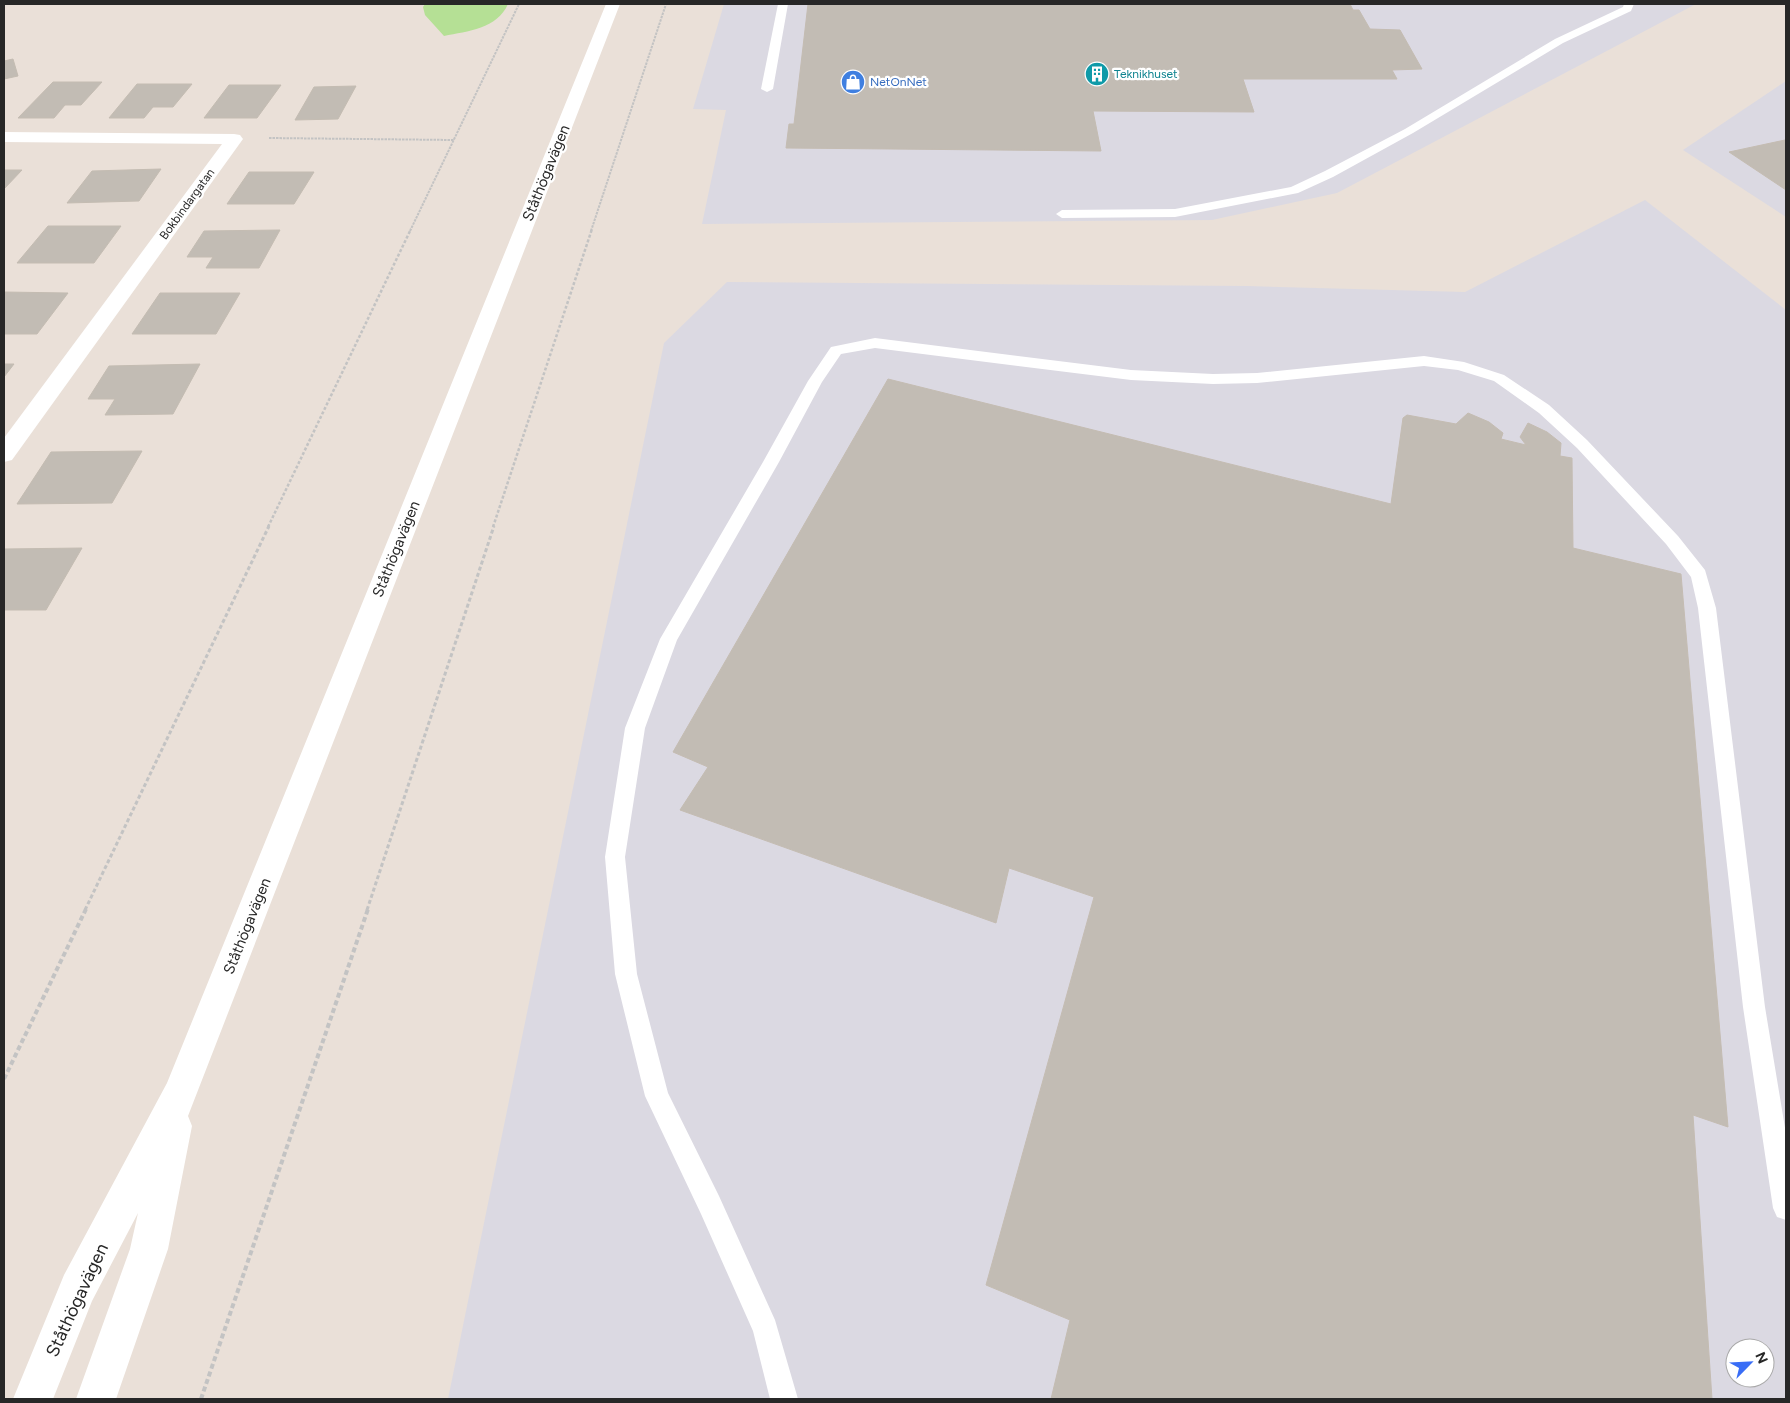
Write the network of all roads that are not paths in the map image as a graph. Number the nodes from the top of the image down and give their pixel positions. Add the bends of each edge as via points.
1 (613, 4) edge
2 (783, 4) edge
3 (1628, 4) edge
4 (768, 88) dead end
5 (4, 137) edge
6 (1062, 214) dead end
7 (4, 454) edge
8 (180, 1095) junction
9 (1786, 1208) edge
10 (33, 1399) edge
11 (96, 1399) edge
12 (784, 1399) edge

1 - 8 main road, Ståthögavägen
2 - 4 lane
3 - 6 lane via 1627,9 1559,41 1409,131 1294,190 1175,213
5 - 7 main road, Bokbindargatan via 234,139
8 - 10 main road, Ståthögavägen via 78,1289
8 - 11 main road, Ståthögavägen via 149,1249
9 - 12 lane via 1754,1007 1707,608 1699,575 1672,540 1582,444 1544,409 1498,378 1459,365 1424,361 1257,378 1214,379 1122,374 875,344 836,350 815,381 669,639 634,728 615,857 626,974 657,1096 766,1329

